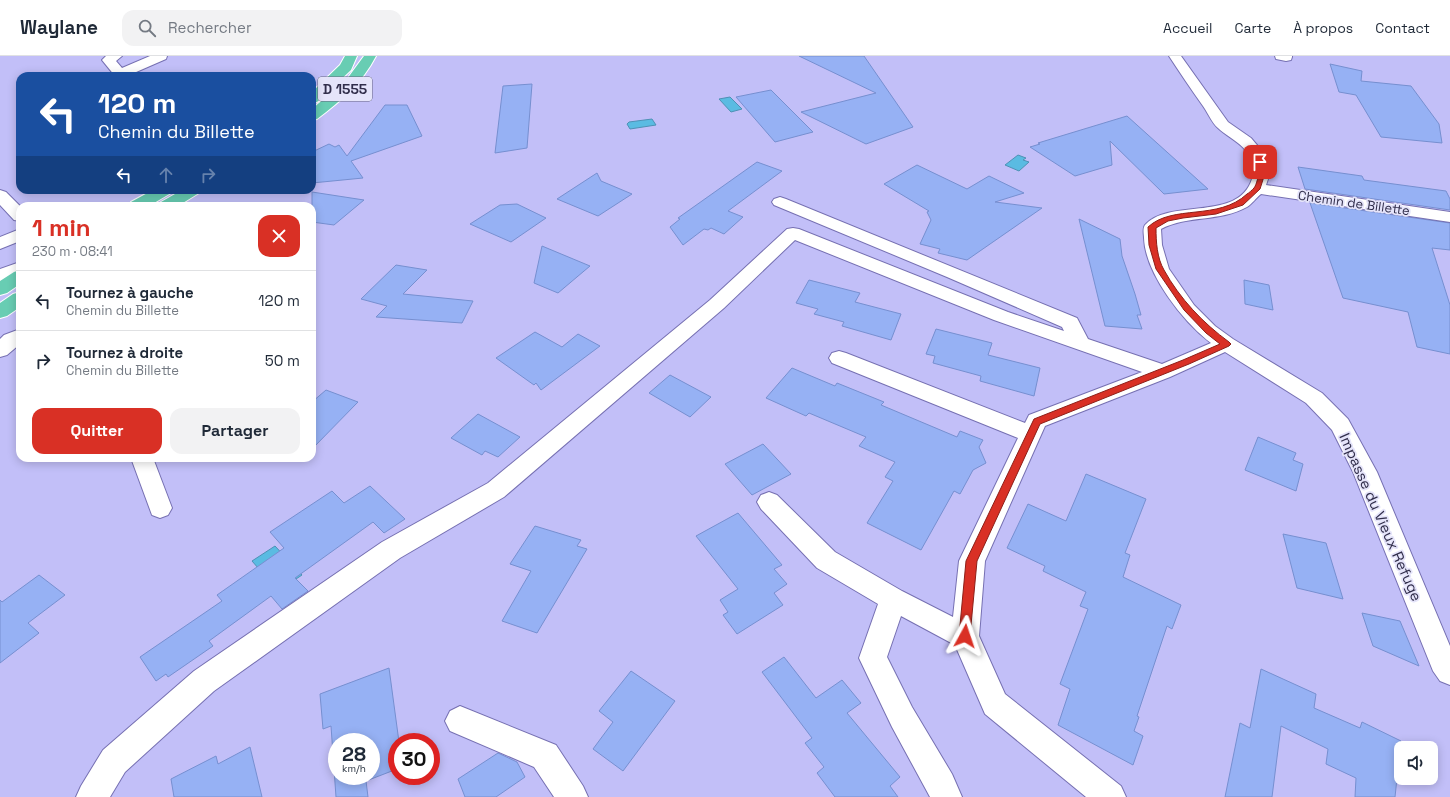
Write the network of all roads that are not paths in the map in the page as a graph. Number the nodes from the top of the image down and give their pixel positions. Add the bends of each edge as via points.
1 (116, 56) edge
2 (161, 56) edge
3 (351, 56) edge
4 (370, 56) edge
5 (1175, 56) edge
6 (118, 72) edge
7 (126, 72) edge
8 (316, 95) edge
9 (316, 113) edge
10 (1257, 189) junction
11 (158, 194) edge
12 (186, 194) edge
13 (0, 195) edge
14 (144, 202) edge
15 (174, 202) edge
16 (780, 202) dead end
17 (16, 212) edge
18 (1450, 217) edge
19 (16, 236) edge
20 (0, 244) edge
21 (16, 270) edge
22 (0, 276) edge
23 (16, 278) edge
24 (0, 288) edge
25 (16, 301) edge
26 (0, 312) edge
27 (16, 338) edge
28 (1080, 342) junction
29 (1226, 344) junction
30 (0, 350) edge
31 (839, 358) dead end
32 (1163, 372) junction
33 (1032, 434) junction
34 (143, 462) edge
35 (770, 502) dead end
36 (160, 508) dead end
37 (893, 599) junction
38 (965, 636) junction
39 (1450, 672) edge
40 (460, 721) dead end
41 (92, 797) edge
42 (572, 797) edge
43 (946, 797) edge
44 (1110, 797) edge

1 - 6 street via 108,60
2 - 7 street
3 - 8 main road, D 1555 via 346,67
4 - 9 main road, D 1555 via 364,68 339,96
5 - 10 street via 1223,125 1246,141 1257,154 1263,170
10 - 18 street, Chemin de Billette
10 - 29 street, Impasse du Vieux Refuge via 1241,203 1216,212 1166,220 1152,227 1153,245 1160,269 1187,309 1208,331
11 - 14 main road
12 - 15 main road
13 - 17 street
16 - 28 street via 1070,323
19 - 20 street
21 - 22 street
23 - 24 main road
25 - 26 main road
27 - 30 street
28 - 32 street
28 - 41 street via 1001,316 793,233 717,304 496,490 391,550 204,681 114,761
29 - 32 street
29 - 39 street, Impasse du Vieux Refuge via 1314,398 1340,425 1365,472 1443,662
31 - 33 street
32 - 33 street via 1037,421
33 - 38 street via 972,561
34 - 36 street
35 - 37 street via 826,560
37 - 38 street
37 - 43 street via 873,658
38 - 44 street via 994,704
40 - 42 street via 545,756

